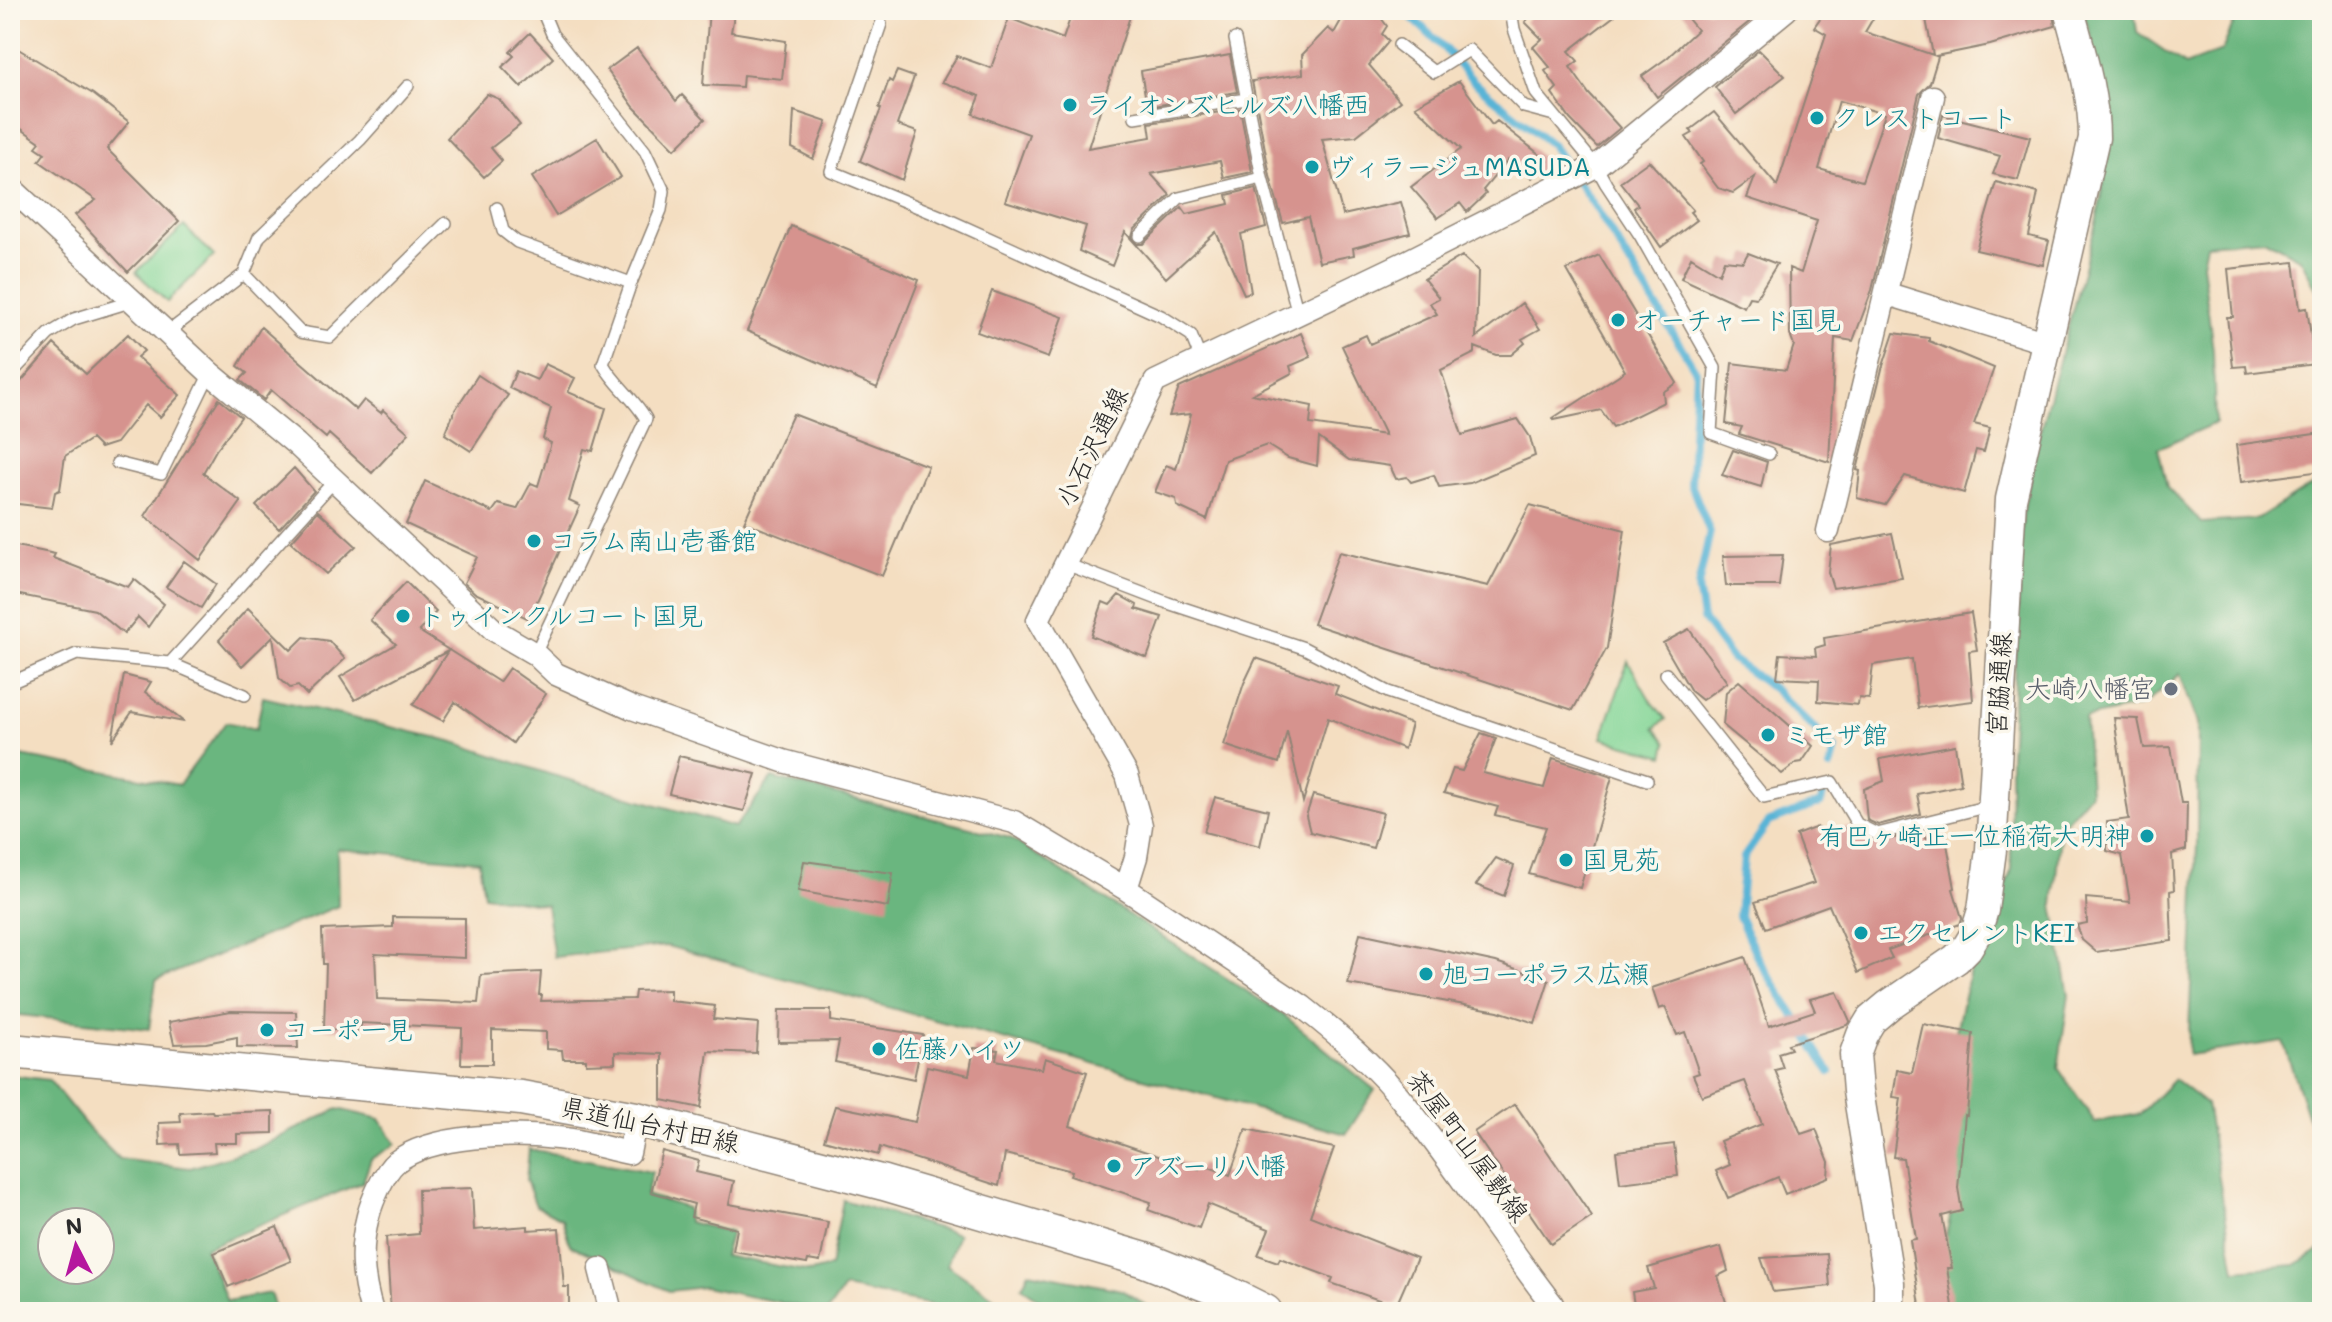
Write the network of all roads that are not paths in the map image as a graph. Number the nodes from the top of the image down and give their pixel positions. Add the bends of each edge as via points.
1 (542, 10) edge
2 (1511, 10) edge
3 (1784, 10) edge
4 (2069, 10) edge
5 (881, 24) dead end
6 (1235, 39) dead end
7 (1399, 45) dead end
8 (408, 86) dead end
9 (1933, 97) dead end
10 (1246, 99) junction
11 (1554, 116) junction
12 (1135, 117) dead end
13 (1596, 166) junction
14 (1262, 178) junction
15 (10, 187) edge
16 (497, 208) dead end
17 (446, 223) dead end
18 (1140, 236) dead end
19 (244, 274) junction
20 (631, 283) junction
21 (1888, 294) junction
22 (134, 300) junction
23 (1298, 314) junction
24 (168, 332) junction
25 (2047, 343) junction
26 (1201, 360) junction
27 (210, 373) junction
28 (10, 375) edge
29 (1769, 454) dead end
30 (117, 463) dead end
31 (335, 480) junction
32 (1828, 531) dead end
33 (1066, 564) junction
34 (535, 654) junction
35 (170, 663) junction
36 (1666, 674) dead end
37 (10, 683) edge
38 (245, 695) dead end
39 (1647, 780) dead end
40 (1994, 805) junction
41 (1126, 889) junction
42 (10, 1051) edge
43 (636, 1119) junction
44 (600, 1269) dead end
45 (372, 1312) edge
46 (611, 1312) edge
47 (1265, 1312) edge
48 (1555, 1312) edge
49 (1889, 1312) edge

1 - 20 lane via 552,34 645,151 664,191
2 - 11 lane via 1536,93
3 - 13 street
4 - 25 street, 宮脇通線 via 2090,95 2094,138
5 - 26 lane via 831,171 1161,316 1191,335
6 - 10 lane
7 - 11 lane via 1434,72 1469,50 1524,107
8 - 19 lane via 259,237
9 - 21 street
10 - 12 lane
10 - 14 lane
11 - 13 lane
13 - 23 street, 小石沢通線
13 - 29 lane via 1715,368 1711,433
14 - 18 lane via 1179,198
14 - 23 lane
15 - 22 street, 茶屋町山屋敷線
16 - 20 lane via 503,231 517,242
17 - 19 lane via 330,337 300,332
19 - 24 lane
20 - 34 lane via 603,364 646,419
21 - 25 street
21 - 32 street
22 - 24 street, 茶屋町山屋敷線
22 - 28 lane via 74,319 49,334
23 - 26 street, 小石沢通線
24 - 27 street, 茶屋町山屋敷線
25 - 40 street, 宮脇通線 via 2011,499
26 - 33 street, 小石沢通線 via 1155,382
27 - 30 lane via 161,474
27 - 31 street, 茶屋町山屋敷線
31 - 34 street, 茶屋町山屋敷線 via 494,630
31 - 35 lane
33 - 39 lane via 1304,648 1388,692
33 - 41 street, 小石沢通線 via 1038,620 1127,775 1141,825
34 - 41 street, 茶屋町山屋敷線 via 556,674 632,708 783,761 1014,822
35 - 37 lane via 77,654
35 - 38 lane
36 - 40 lane via 1764,797 1832,782 1857,824 1877,834
40 - 49 street, 宮脇通線 via 1976,933 1956,959 1871,1020 1855,1054
41 - 48 street, 茶屋町山屋敷線 via 1331,1029 1401,1097
42 - 43 main road, 県道仙台村田線 via 521,1098
43 - 45 street via 629,1153 557,1138 461,1137 395,1163 373,1199 361,1243
43 - 47 main road, 県道仙台村田線 via 884,1183 1145,1260
44 - 46 street

